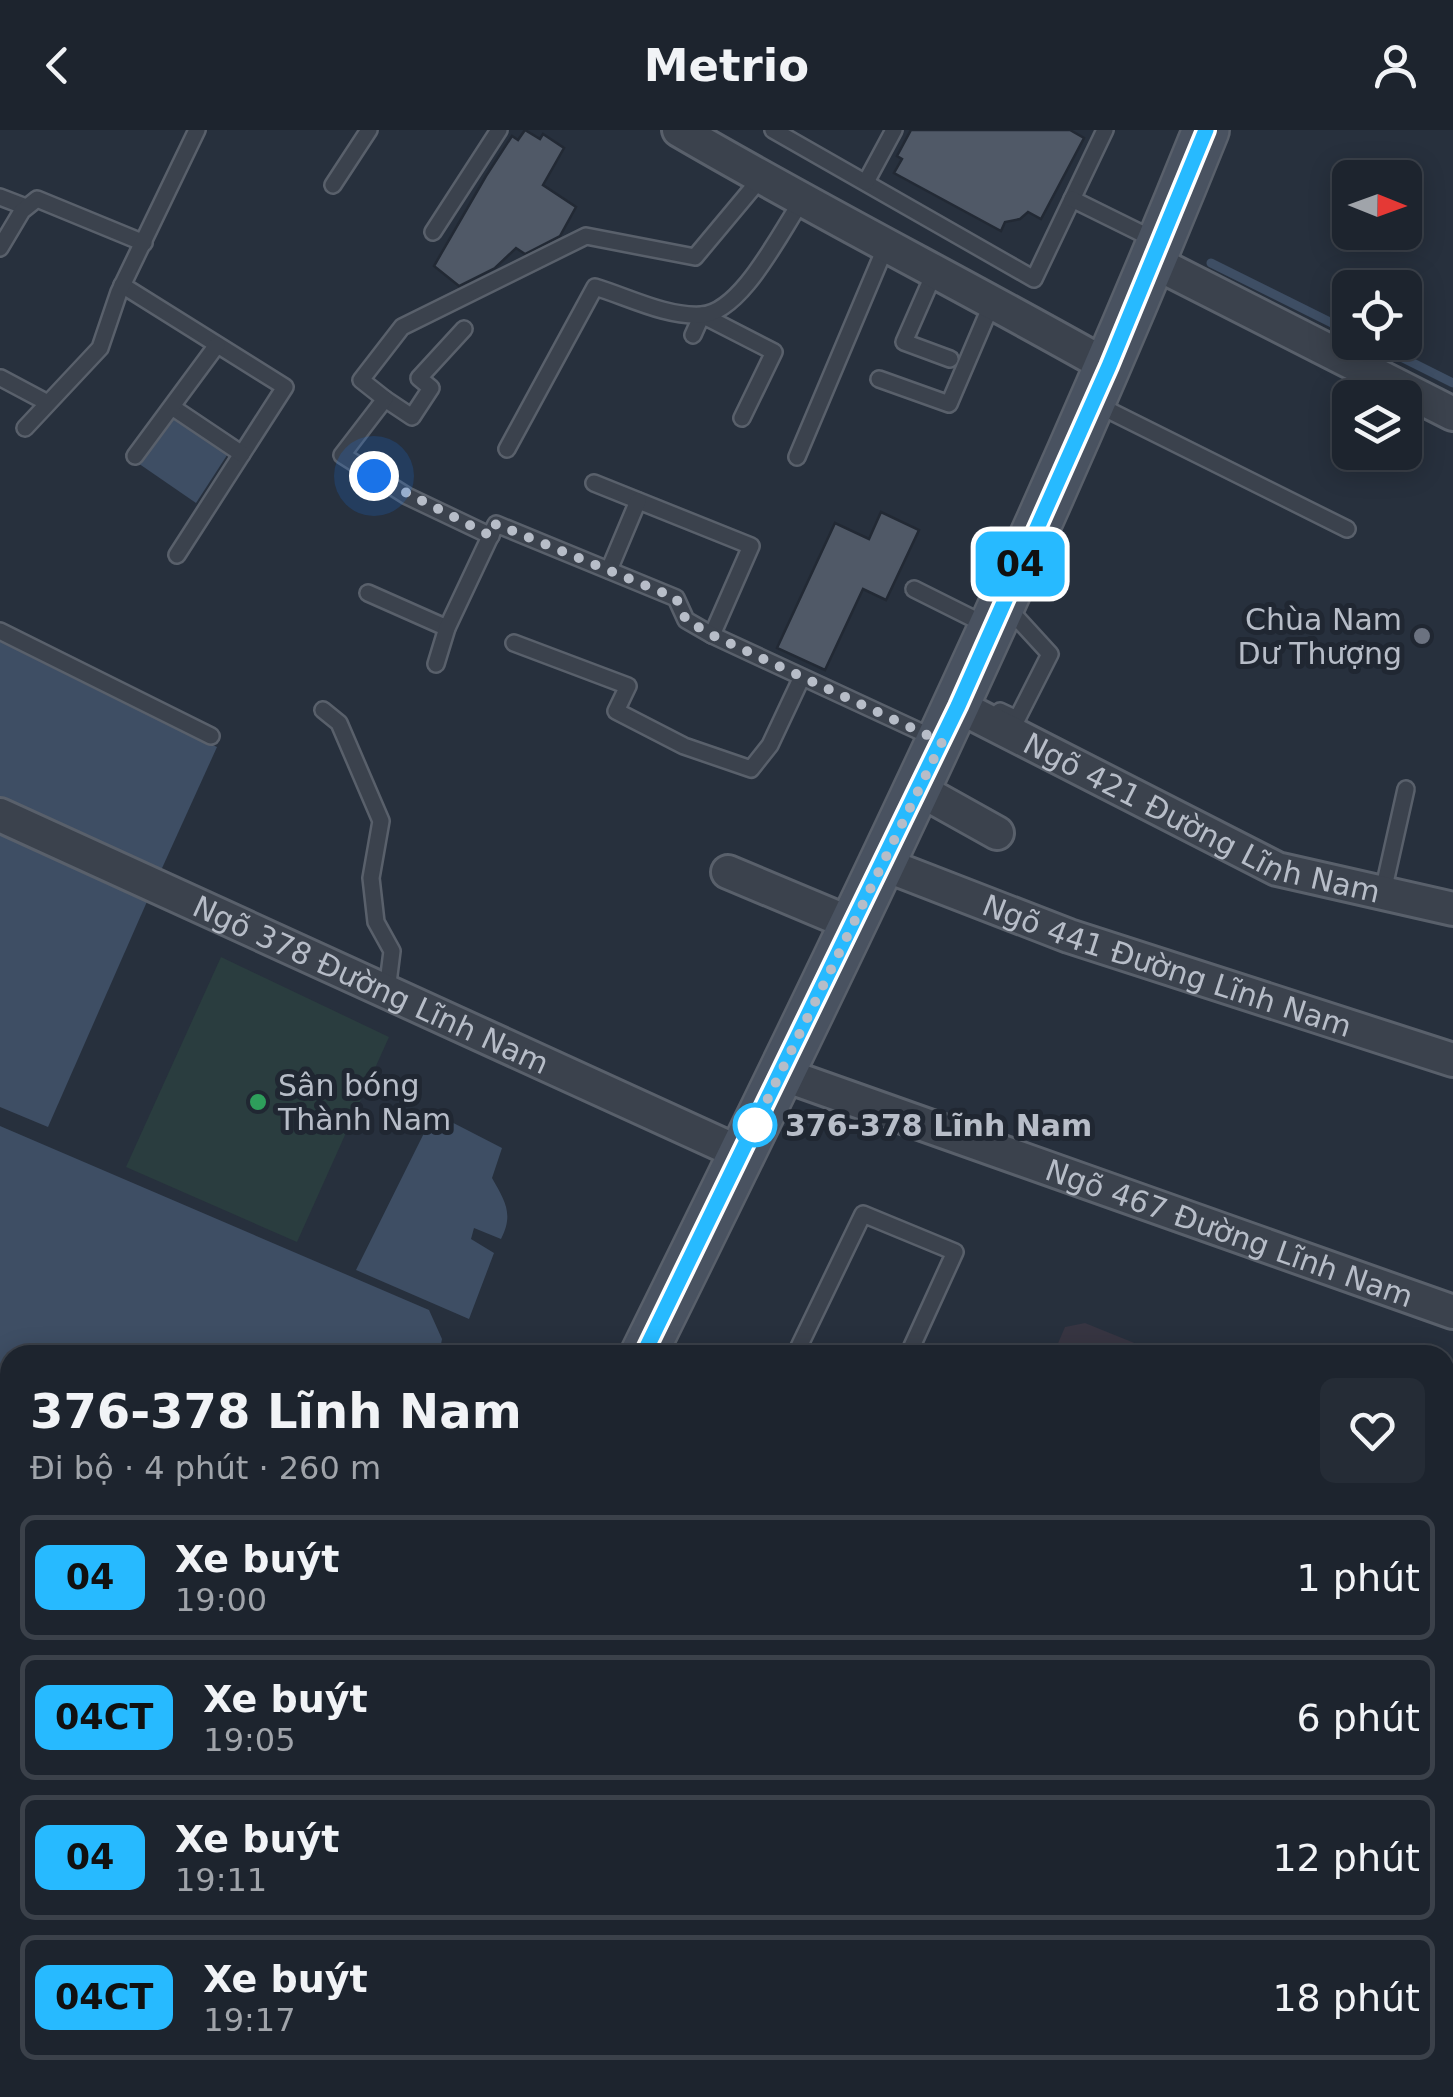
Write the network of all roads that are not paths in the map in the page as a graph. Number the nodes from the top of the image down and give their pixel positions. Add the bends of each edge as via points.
1 (197, 130) edge
2 (369, 130) edge
3 (499, 130) edge
4 (680, 130) edge
5 (774, 130) edge
6 (894, 130) edge
7 (1105, 130) edge
8 (1206, 130) edge
9 (761, 178) junction
10 (866, 182) junction
11 (333, 185) dead end
12 (0, 196) edge
13 (1072, 200) junction
14 (802, 202) junction
15 (26, 207) junction
16 (434, 232) dead end
17 (144, 243) junction
18 (886, 246) junction
19 (0, 248) edge
20 (1157, 252) junction
21 (936, 269) junction
22 (122, 285) junction
23 (993, 302) junction
24 (702, 315) junction
25 (464, 330) dead end
26 (693, 335) dead end
27 (217, 345) junction
28 (950, 360) dead end
29 (1, 378) edge
30 (879, 380) dead end
31 (1101, 384) junction
32 (385, 399) junction
33 (46, 402) junction
34 (172, 407) junction
35 (1453, 414) edge
36 (742, 418) dead end
37 (25, 428) dead end
38 (506, 449) dead end
39 (242, 454) junction
40 (135, 456) dead end
41 (797, 457) dead end
42 (594, 482) dead end
43 (638, 501) junction
44 (1348, 529) dead end
45 (491, 536) junction
46 (177, 555) dead end
47 (609, 570) junction
48 (914, 588) dead end
49 (368, 593) dead end
50 (998, 616) junction
51 (447, 628) junction
52 (0, 632) edge
53 (712, 635) junction
54 (514, 642) dead end
55 (436, 664) dead end
56 (802, 679) junction
57 (323, 710) dead end
58 (955, 714) junction
59 (211, 736) dead end
60 (1406, 789) dead end
61 (920, 790) junction
62 (0, 815) edge
63 (997, 832) dead end
64 (883, 864) junction
65 (728, 872) dead end
66 (1382, 896) junction
67 (1453, 909) edge
68 (852, 924) junction
69 (388, 991) junction
70 (1453, 1060) edge
71 (779, 1073) junction
72 (742, 1154) junction
73 (1453, 1312) edge
74 (647, 1345) edge
75 (800, 1345) edge
76 (913, 1345) edge

1 - 17 lane
2 - 11 lane
3 - 16 lane
4 - 9 street
5 - 10 lane
6 - 10 lane
7 - 13 lane
8 - 20 main road
9 - 14 street
9 - 32 lane via 695,257 586,236 402,328 361,380
10 - 13 lane via 1034,279
12 - 15 lane
13 - 20 lane
14 - 18 street
14 - 24 lane via 742,291 722,310
15 - 17 lane via 36,199
15 - 19 lane
17 - 22 lane
18 - 21 street
18 - 41 lane
20 - 31 main road
20 - 35 street
21 - 23 street
21 - 28 lane via 904,342
22 - 27 lane
22 - 33 lane via 100,348
23 - 30 lane via 950,404
23 - 31 street
24 - 26 lane
24 - 36 lane via 774,352
24 - 38 lane via 674,313 596,287
25 - 32 lane via 419,378 431,388 412,417
27 - 34 lane
27 - 39 lane via 285,387
29 - 33 lane
31 - 44 lane
31 - 50 main road
32 - 45 lane via 342,455
33 - 37 lane
34 - 39 lane
34 - 40 lane
39 - 46 lane
42 - 43 lane
43 - 47 lane
43 - 53 lane via 751,546
45 - 47 lane via 496,524
45 - 51 lane
47 - 53 lane via 676,598 686,620
48 - 50 lane
49 - 51 lane
50 - 58 main road
50 - 58 lane via 1050,654 1017,719
51 - 55 lane
52 - 59 lane
53 - 56 lane
54 - 56 lane via 628,686 616,711 684,746 751,769
56 - 58 lane
57 - 69 lane via 339,724 381,821 371,878 376,922 392,950
58 - 61 main road
58 - 66 street, Ngõ 421 Đường Lĩnh Nam via 1278,869
60 - 66 lane
61 - 63 street
61 - 64 main road
62 - 69 street, Ngõ 378 Đường Lĩnh Nam
64 - 68 main road
64 - 70 street, Ngõ 441 Đường Lĩnh Nam via 1069,936
65 - 68 street
66 - 67 street, Ngõ 421 Đường Lĩnh Nam
68 - 71 main road
69 - 72 street, Ngõ 378 Đường Lĩnh Nam
71 - 72 main road
71 - 73 street, Ngõ 467 Đường Lĩnh Nam
72 - 74 main road
75 - 76 lane via 864,1214 955,1252

